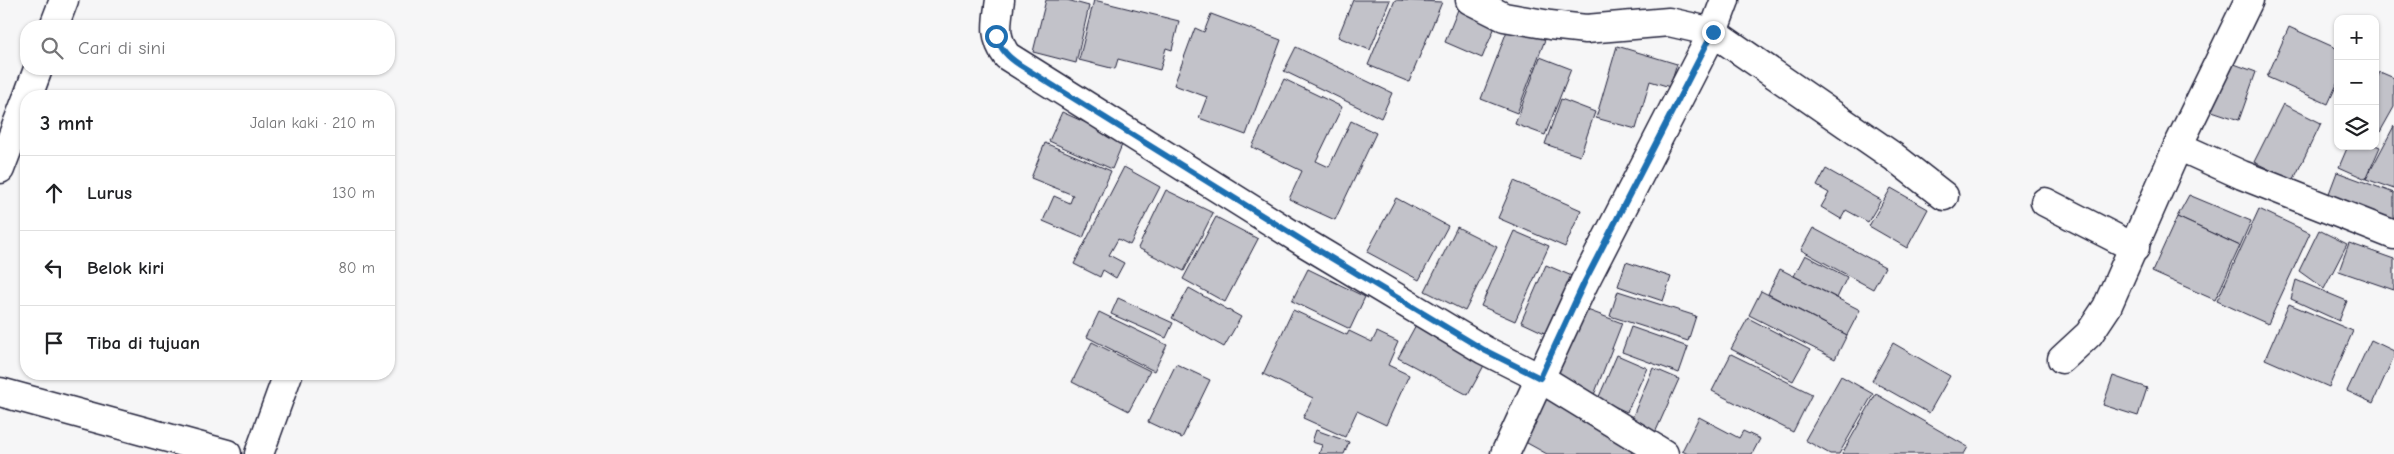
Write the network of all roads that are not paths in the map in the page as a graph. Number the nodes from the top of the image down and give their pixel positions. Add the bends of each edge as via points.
1 (64, 0) edge
2 (1000, 0) edge
3 (1470, 0) edge
4 (1725, 0) edge
5 (2249, 0) edge
6 (56, 20) edge
7 (1713, 32) junction
8 (36, 75) edge
9 (30, 90) edge
10 (20, 138) edge
11 (2178, 146) junction
12 (0, 169) edge
13 (1944, 196) dead end
14 (2045, 202) dead end
15 (2394, 236) edge
16 (2135, 248) junction
17 (2062, 359) dead end
18 (1540, 378) junction
19 (286, 380) edge
20 (0, 392) edge
21 (228, 454) edge
22 (259, 454) edge
23 (1505, 454) edge
24 (1664, 454) edge

1 - 6 street
2 - 18 street via 996,36 1007,56 1324,254 1484,350
3 - 7 street via 1504,16 1550,25 1586,29 1669,22
4 - 7 street
5 - 11 street
7 - 13 street via 1894,157
7 - 18 street via 1584,283
8 - 9 street
10 - 12 street
11 - 15 street
11 - 16 street
14 - 16 street
16 - 17 street via 2107,308 2089,334
18 - 23 street
18 - 24 street
19 - 22 street
20 - 21 street

